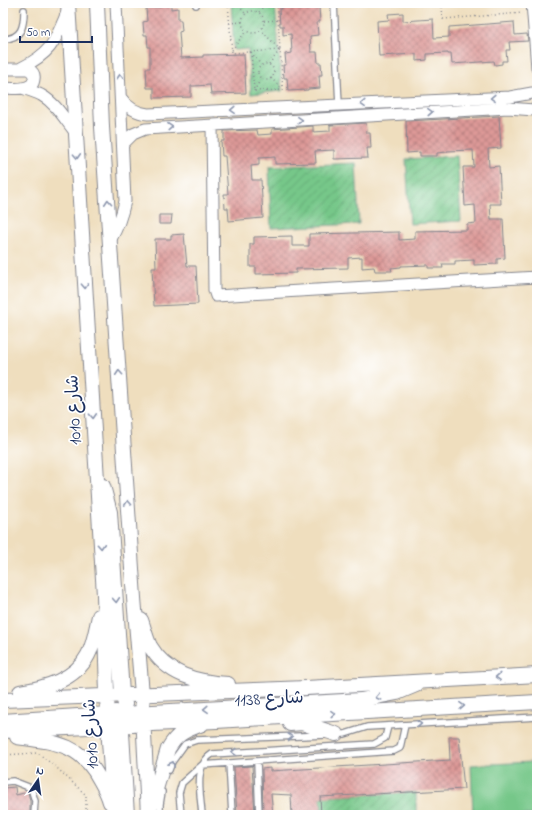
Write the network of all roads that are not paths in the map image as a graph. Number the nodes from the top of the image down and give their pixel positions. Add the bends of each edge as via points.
1 (90, 3) edge
2 (97, 3) edge
3 (116, 3) edge
4 (334, 3) edge
5 (68, 6) edge
6 (532, 7) edge
7 (24, 10) dead end
8 (98, 26) junction
9 (3, 39) edge
10 (21, 68) junction
11 (537, 68) edge
12 (3, 69) edge
13 (3, 88) edge
14 (22, 88) junction
15 (534, 90) edge
16 (121, 98) junction
17 (339, 105) junction
18 (535, 111) edge
19 (153, 114) junction
20 (212, 125) junction
21 (152, 128) junction
22 (76, 133) junction
23 (123, 144) junction
24 (111, 239) junction
25 (537, 277) edge
26 (95, 451) junction
27 (104, 594) junction
28 (134, 598) junction
29 (537, 675) edge
30 (428, 681) junction
31 (306, 688) junction
32 (3, 694) edge
33 (142, 694) junction
34 (107, 695) junction
35 (3, 700) edge
36 (537, 702) edge
37 (124, 714) junction
38 (537, 717) edge
39 (3, 721) edge
40 (213, 721) junction
41 (405, 725) junction
42 (388, 726) junction
43 (3, 731) edge
44 (336, 734) junction
45 (3, 735) edge
46 (256, 761) junction
47 (229, 763) junction
48 (202, 765) junction
49 (3, 782) edge
50 (152, 814) edge
51 (34, 815) edge
52 (114, 815) edge
53 (127, 815) edge
54 (181, 815) edge
55 (202, 815) edge
56 (232, 815) edge
57 (259, 815) edge

1 - 8 street
2 - 8 street, شارع 1010
16 -> 3 street, شارع 1010
4 - 17 lane
5 - 10 street via 56,39 47,52
5 - 22 street, شارع 1010
6 - 11 street
7 - 9 lane via 24,22 20,31 13,38
24 -> 8 street, شارع 1010 via 102,127
10 - 12 street
10 - 14 street via 31,70 34,76 31,85
13 - 14 street
14 - 22 street via 49,101
15 -> 17 street via 518,96
15 - 18 street via 531,105
16 - 19 street via 135,111
16 - 23 street, شارع 1010
17 -> 19 street
20 -> 18 street via 508,108
19 - 21 street via 148,120
21 -> 20 street
20 - 25 street via 216,296
21 - 23 street via 139,130
22 -> 26 street, شارع 1010
23 - 24 street, شارع 1010 via 125,201 122,215
28 -> 24 street, شارع 1010
26 -> 27 street, شارع 1010
26 -> 37 street via 110,512
27 - 32 street via 93,642 88,655 76,670 49,686
27 - 34 street, شارع 1010
28 - 31 street via 150,645 160,659 177,673 225,684
28 - 33 street, شارع 1010
29 -> 30 street, شارع 1138
30 - 31 street, شارع 1138
30 -> 37 street via 397,692 361,700
31 - 33 street, شارع 1138
33 - 37 street, شارع 1010
33 - 37 street, شارع 1138
34 - 35 street
34 - 37 street
40 -> 36 street, شارع 1138
37 - 39 street
37 - 40 street, شارع 1138
37 - 43 street, شارع 1138
37 - 50 street, شارع 1010
37 - 52 street, شارع 1010
37 - 53 street
41 -> 38 lane
40 - 44 street via 231,727 302,723
40 - 50 street via 183,733 172,742
41 - 42 lane
41 - 46 lane via 400,748 394,751
42 - 44 lane via 367,727
42 -> 48 lane via 385,738 374,744 212,754
50 -> 44 lane via 160,804 162,788 172,762 185,744 197,740 319,737
45 - 52 street via 54,742 79,753 97,774 109,796
46 - 47 lane
46 - 57 lane
47 - 48 lane
47 - 56 lane
48 - 54 lane via 182,783 179,793
48 - 55 lane
49 - 51 lane via 13,781 31,788 35,801

